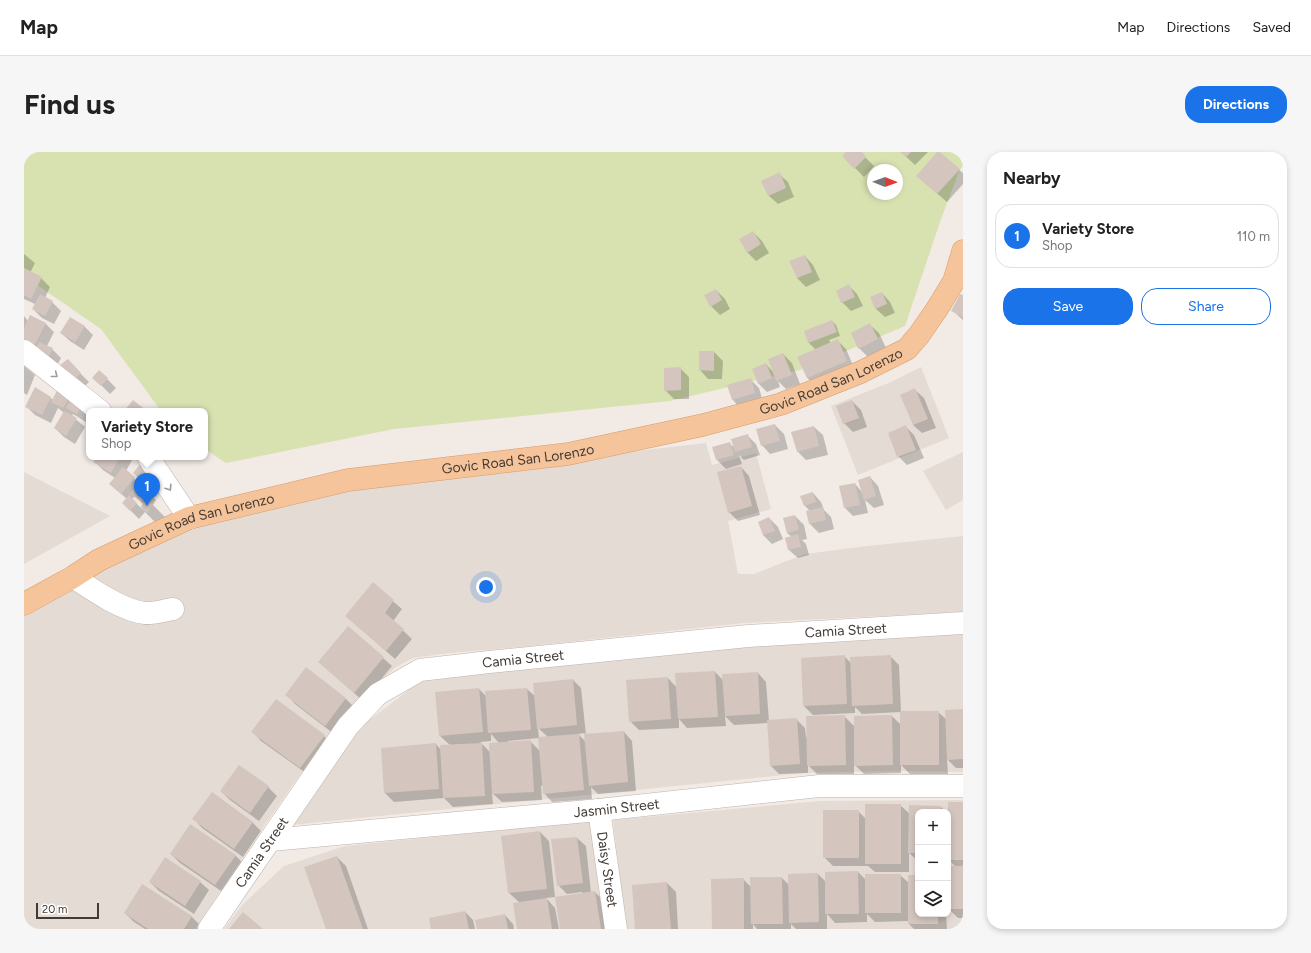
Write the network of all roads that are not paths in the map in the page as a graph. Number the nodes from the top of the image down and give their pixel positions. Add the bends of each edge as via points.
1 (963, 251) edge
2 (24, 351) edge
3 (96, 408) edge
4 (150, 460) edge
5 (189, 518) junction
6 (73, 577) junction
7 (24, 604) edge
8 (173, 609) dead end
9 (963, 624) edge
10 (963, 786) edge
11 (599, 810) junction
12 (271, 840) junction
13 (208, 929) edge
14 (616, 929) edge

1 - 5 main road, Govic Road San Lorenzo via 954,280 919,335 906,349 861,372 781,404 703,425 568,454 348,480
2 -> 3 street
4 -> 5 street
5 - 6 main road, Govic Road San Lorenzo via 99,560
6 - 7 main road, Govic Road San Lorenzo
6 - 8 street via 128,608 146,613
9 - 12 street, Camia Street via 748,636 420,670 378,694 348,726
10 - 11 street, Jasmin Street via 819,786
11 - 12 street, Jasmin Street
11 - 14 street, Daisy Street
12 - 13 street, Camia Street

